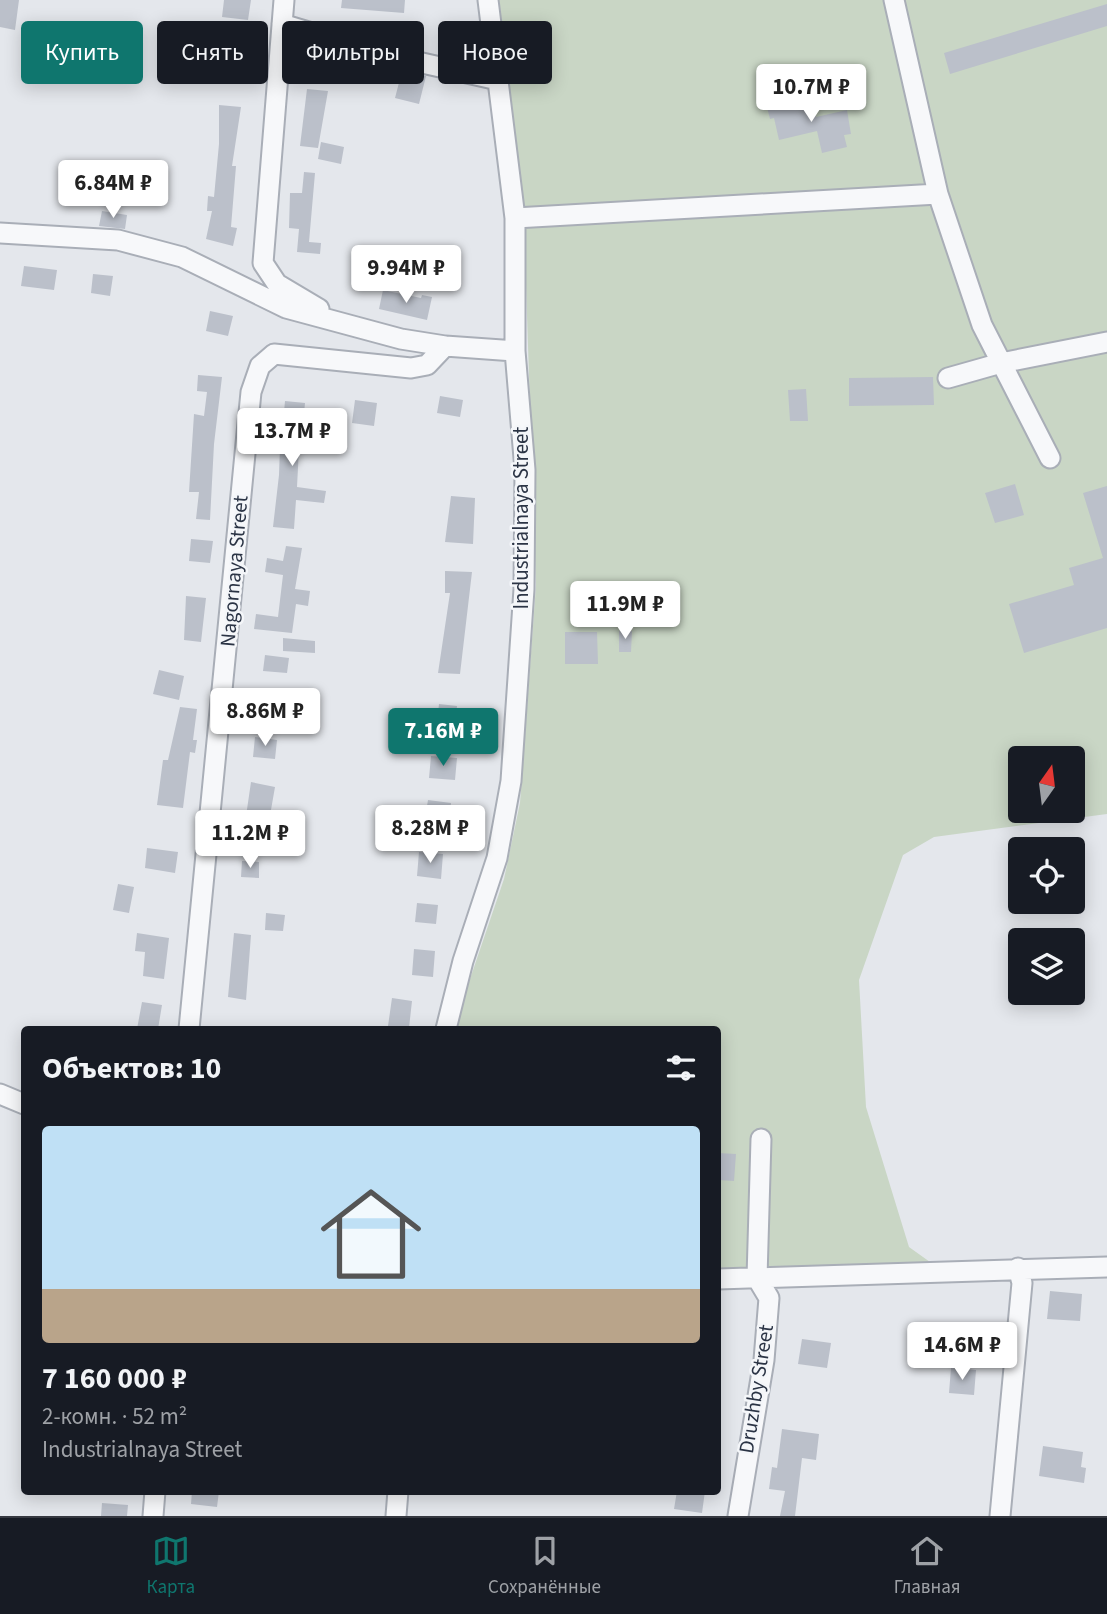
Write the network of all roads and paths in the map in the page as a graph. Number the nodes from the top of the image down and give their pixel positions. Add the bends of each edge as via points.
1 (285, 0) edge
2 (488, 0) edge
3 (894, 0) edge
4 (282, 21) edge
5 (491, 21) edge
6 (282, 24) edge
7 (498, 84) edge
8 (938, 194) junction
9 (515, 218) junction
10 (0, 233) edge
11 (352, 328) junction
12 (1107, 342) edge
13 (445, 346) junction
14 (515, 351) junction
15 (1001, 363) junction
16 (948, 378) dead end
17 (1050, 458) dead end
18 (190, 1026) edge
19 (447, 1026) edge
20 (0, 1094) edge
21 (21, 1103) edge
22 (761, 1139) dead end
23 (1107, 1266) edge
24 (1018, 1268) junction
25 (758, 1278) junction
26 (721, 1279) edge
27 (155, 1495) edge
28 (398, 1495) edge
29 (153, 1516) edge
30 (396, 1516) edge
31 (738, 1516) edge
32 (1000, 1516) edge

1 - 4 street
2 - 5 street, Industrialnaya Street
3 - 8 street
6 - 11 street via 263,263 277,284
7 - 9 street, Industrialnaya Street
8 - 9 street
8 - 15 street via 982,325
9 - 14 street, Industrialnaya Street
10 - 11 street via 118,240 169,254 286,308
11 - 13 street
12 - 15 street
13 - 14 street
13 - 18 street, Nagornaya Street via 427,365 411,368 291,354 274,354 260,366 251,392
14 - 19 street, Industrialnaya Street via 525,470 524,589 511,781 497,858
15 - 16 street
15 - 17 street
20 - 21 street
22 - 25 street, Druzhby Street
23 - 24 street
24 - 25 street
24 - 32 street via 1022,1283
25 - 26 street
25 - 31 street, Druzhby Street via 769,1298 764,1360
27 - 29 street
28 - 30 street

